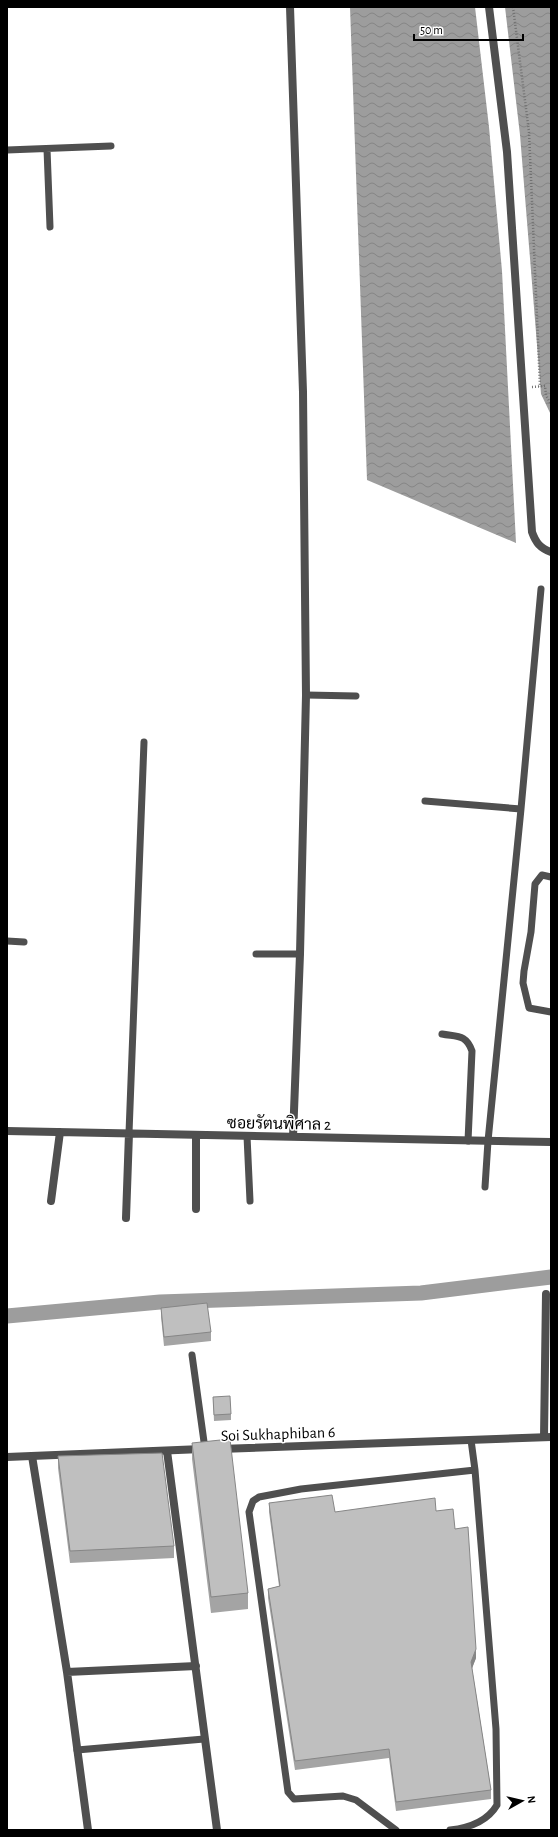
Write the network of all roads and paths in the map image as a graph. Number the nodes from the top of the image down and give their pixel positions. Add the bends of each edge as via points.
1 (290, 7) edge
2 (489, 7) edge
3 (513, 7) edge
4 (112, 146) dead end
5 (47, 149) junction
6 (7, 150) edge
7 (50, 227) dead end
8 (551, 405) edge
9 (551, 552) edge
10 (541, 589) dead end
11 (306, 694) junction
12 (356, 696) dead end
13 (144, 742) dead end
14 (425, 801) dead end
15 (521, 809) junction
16 (551, 877) edge
17 (7, 941) edge
18 (24, 942) dead end
19 (256, 954) dead end
20 (300, 954) junction
21 (551, 1012) edge
22 (442, 1034) dead end
23 (7, 1131) edge
24 (60, 1132) junction
25 (129, 1133) junction
26 (196, 1135) junction
27 (247, 1136) junction
28 (293, 1137) junction
29 (468, 1141) junction
30 (488, 1141) junction
31 (551, 1142) edge
32 (485, 1188) dead end
33 (51, 1201) dead end
34 (250, 1201) dead end
35 (196, 1209) dead end
36 (126, 1218) dead end
37 (546, 1294) dead end
38 (192, 1355) dead end
39 (548, 1437) edge
40 (470, 1440) junction
41 (205, 1449) junction
42 (167, 1451) junction
43 (32, 1456) junction
44 (7, 1457) edge
45 (475, 1470) junction
46 (196, 1666) junction
47 (67, 1672) junction
48 (204, 1739) junction
49 (77, 1750) junction
50 (88, 1830) edge
51 (217, 1830) edge
52 (396, 1830) edge
53 (450, 1830) edge

1 - 11 street via 303,392
2 - 9 street via 506,152 532,532 536,542
3 - 8 path via 529,132 540,387 545,386
4 - 5 lane
5 - 6 lane
5 - 7 lane
10 - 15 lane
11 - 12 lane
11 - 20 street
13 - 25 lane
14 - 15 lane
15 - 30 lane
16 - 21 lane via 542,875 535,884 523,983 529,1008
17 - 18 lane
19 - 20 lane
20 - 28 street
22 - 29 lane via 465,1039 472,1051
23 - 24 street, ซอยรัตนพิศาล 2
24 - 25 street, ซอยรัตนพิศาล 2
24 - 33 street
25 - 26 street, ซอยรัตนพิศาล 2
25 - 36 street
26 - 27 street, ซอยรัตนพิศาล 2
26 - 35 street
27 - 28 street, ซอยรัตนพิศาล 2
27 - 34 lane
28 - 29 street, ซอยรัตนพิศาล 2
29 - 30 street, ซอยรัตนพิศาล 2
30 - 31 street, ซอยรัตนพิศาล 2
30 - 32 lane
37 - 39 street
38 - 41 lane
39 - 40 street, Soi Sukhaphiban 6
40 - 41 street, Soi Sukhaphiban 6
40 - 45 lane
41 - 42 street, Soi Sukhaphiban 6
42 - 43 street, Soi Sukhaphiban 6
42 - 46 street
43 - 44 street, Soi Sukhaphiban 6
43 - 47 street
45 - 52 lane via 301,1489 259,1497 253,1501 249,1512 288,1792 294,1799 343,1796 356,1800
45 - 53 lane via 496,1729 497,1805 480,1823
46 - 47 street
46 - 48 street
47 - 49 street
48 - 49 lane
48 - 51 street
49 - 50 street

